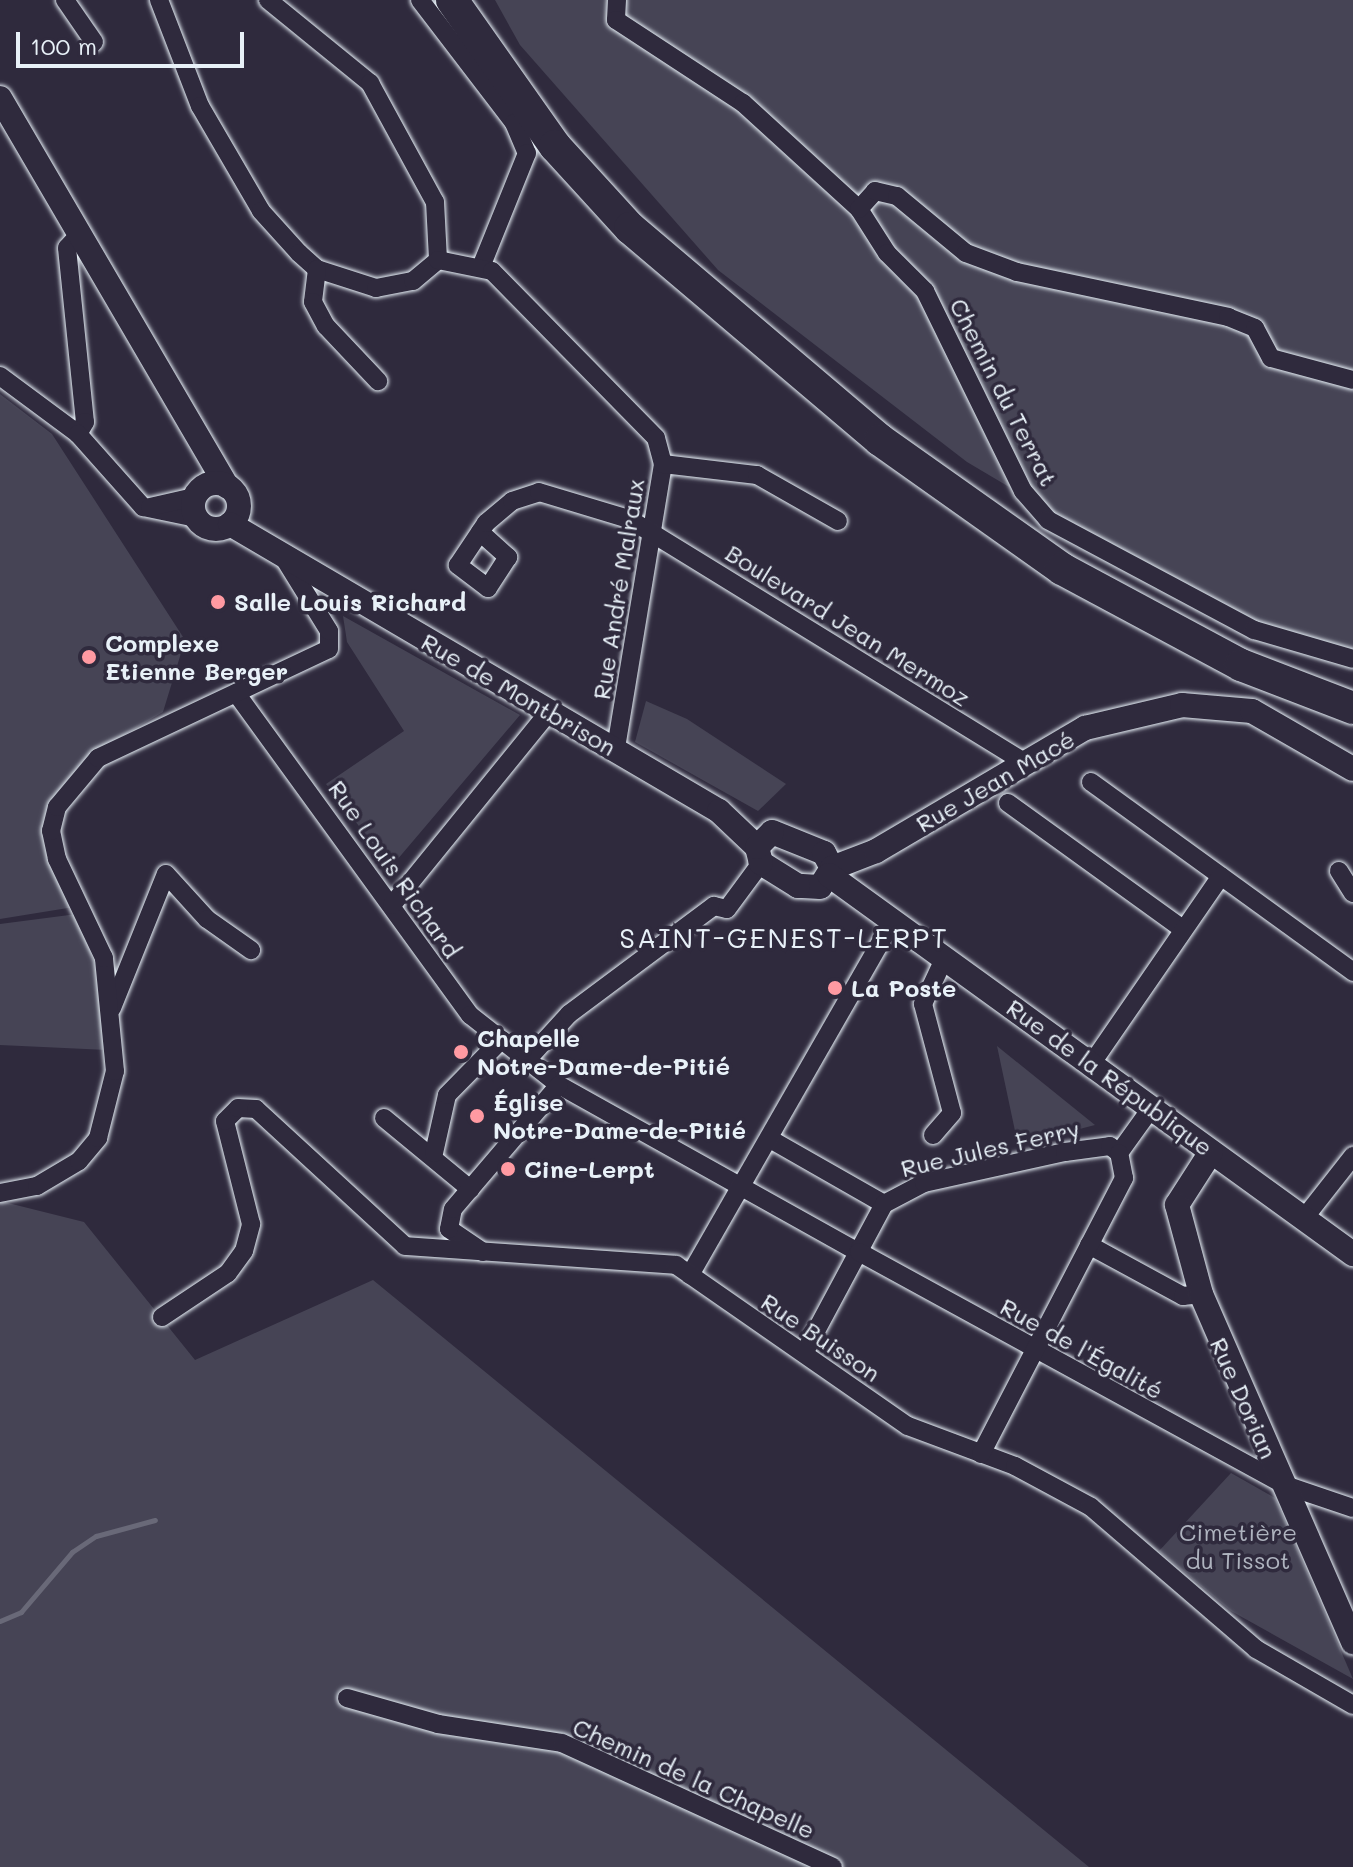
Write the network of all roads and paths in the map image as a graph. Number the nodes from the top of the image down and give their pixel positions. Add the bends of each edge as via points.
1 (65, 0) edge
2 (159, 0) edge
3 (268, 0) edge
4 (420, 0) edge
5 (452, 0) edge
6 (470, 0) edge
7 (617, 0) edge
8 (94, 42) dead end
9 (0, 98) edge
10 (859, 209) junction
11 (78, 236) junction
12 (438, 260) junction
13 (481, 267) junction
14 (317, 269) junction
15 (0, 376) edge
16 (1353, 380) edge
17 (378, 381) dead end
18 (78, 434) junction
19 (207, 457) junction
20 (663, 464) junction
21 (227, 486) junction
22 (197, 501) junction
23 (235, 516) junction
24 (838, 521) dead end
25 (650, 530) junction
26 (480, 532) dead end
27 (282, 555) junction
28 (319, 577) junction
29 (1353, 659) edge
30 (236, 693) junction
31 (1353, 694) edge
32 (1353, 708) edge
33 (549, 712) junction
34 (616, 748) junction
35 (1020, 760) junction
36 (1353, 769) edge
37 (1091, 782) dead end
38 (1008, 803) dead end
39 (763, 847) junction
40 (826, 871) junction
41 (1339, 871) dead end
42 (1221, 876) junction
43 (1353, 893) edge
44 (392, 905) junction
45 (892, 923) junction
46 (1183, 929) junction
47 (251, 950) dead end
48 (944, 959) junction
49 (1353, 972) edge
50 (111, 1010) junction
51 (501, 1040) junction
52 (527, 1060) junction
53 (1092, 1063) junction
54 (559, 1085) junction
55 (1152, 1107) junction
56 (384, 1118) dead end
57 (933, 1135) dead end
58 (770, 1139) junction
59 (1114, 1149) junction
60 (1211, 1152) junction
61 (434, 1153) junction
62 (1353, 1156) edge
63 (745, 1187) junction
64 (470, 1189) junction
65 (0, 1193) edge
66 (884, 1204) junction
67 (1305, 1217) junction
68 (1089, 1245) junction
69 (855, 1250) junction
70 (485, 1254) junction
71 (1353, 1254) edge
72 (690, 1275) junction
73 (1201, 1294) junction
74 (162, 1317) dead end
75 (1037, 1350) junction
76 (804, 1353) junction
77 (981, 1454) junction
78 (1282, 1484) junction
79 (1353, 1508) edge
80 (1353, 1642) edge
81 (347, 1698) dead end
82 (1353, 1705) edge
83 (833, 1867) edge

1 - 8 street
2 - 14 street via 200,106 233,164 261,211
3 - 12 street via 370,83 435,202
4 - 13 street via 514,123 527,153
5 - 32 highway via 555,146 630,228 880,440 1062,569 1241,665
6 - 31 highway via 545,108 642,218 878,421 1040,539 1130,593
7 - 10 street, Chemin du Terrat via 616,20 743,103
9 - 11 main road
10 - 16 street via 875,191 897,196 966,253 1017,272 1228,317 1255,328 1271,358
10 - 29 street, Chemin du Terrat via 887,253 925,291 1023,491 1048,520 1254,630
11 - 18 street via 67,248 85,422
11 - 19 main road
12 - 13 street
12 - 14 street via 413,281 376,288
13 - 20 street, Rue André Malraux via 641,419 656,438
14 - 17 street via 313,302 326,326
15 - 18 street
18 - 22 street via 143,507
19 - 21 main road
19 - 22 main road
20 - 24 street via 757,475
20 - 25 street, Rue André Malraux
21 - 22 main road
21 - 23 main road
22 - 23 main road via 213,529
23 - 27 main road, Rue de Montbrison
23 - 28 main road, Rue de Montbrison
25 - 26 street, Boulevard Jean Mermoz via 539,492 512,501
25 - 34 street, Rue André Malraux
25 - 35 street, Boulevard Jean Mermoz
27 - 28 main road, Rue de Montbrison
27 - 30 street via 332,639 329,649
28 - 33 main road, Rue de Montbrison
30 - 44 street, Rue Louis Richard
30 - 50 street via 98,758 57,807 57,859 104,958
33 - 34 main road, Rue de Montbrison
33 - 44 street
34 - 39 main road, Rue de Montbrison via 719,811 746,815
35 - 36 main road, Rue Jean Macé via 1106,722 1218,704 1252,711
35 - 40 main road, Rue Jean Macé via 864,855
37 - 42 street
38 - 46 street
39 - 40 main road
39 - 40 main road via 798,886
39 - 52 street via 727,909 714,906 569,1014
40 - 45 main road, Rue de la République
41 - 43 street
42 - 46 street
42 - 49 street
44 - 51 street, Rue Louis Richard via 470,1015
45 - 48 main road, Rue de la République
45 - 58 street
46 - 53 street
47 - 50 street via 207,919 166,874
48 - 53 main road, Rue de la République
48 - 57 street via 923,1004 952,1113
50 - 65 street via 109,1103 98,1138 61,1176
51 - 52 street, Rue Louis Richard
51 - 61 street via 447,1095
52 - 54 street, Rue Louis Richard
53 - 55 main road, Rue de la République
54 - 63 street, Rue Louis Richard
54 - 64 street
55 - 59 street
55 - 60 main road, Rue de la République
56 - 61 street
58 - 63 street
58 - 66 street
59 - 66 street, Rue Jules Ferry via 924,1183
59 - 68 street via 1124,1178
60 - 67 main road, Rue de la République
60 - 73 main road, Rue Dorian via 1177,1205
61 - 64 street
62 - 67 street
63 - 69 street, Rue de l'Égalité
63 - 72 street
64 - 70 street via 453,1209 449,1229
66 - 69 street
67 - 71 main road, Rue de la République
68 - 73 street via 1183,1296
68 - 75 street
69 - 75 street, Rue de l'Égalité
69 - 76 street
70 - 72 street, Rue Buisson via 560,1252 676,1265
70 - 74 street, Rue Buisson via 405,1246 256,1109 238,1108 225,1121 251,1224 244,1251 191,1303
72 - 76 street, Rue Buisson
73 - 78 main road, Rue Dorian
75 - 77 street
75 - 78 street, Rue de l'Égalité
76 - 77 street, Rue Buisson via 908,1426
77 - 82 street, Rue Buisson via 1091,1507 1246,1638
78 - 79 street, Rue de l'Égalité
78 - 80 main road, Rue Dorian
81 - 83 street, Chemin de la Chapelle via 438,1724 562,1743

